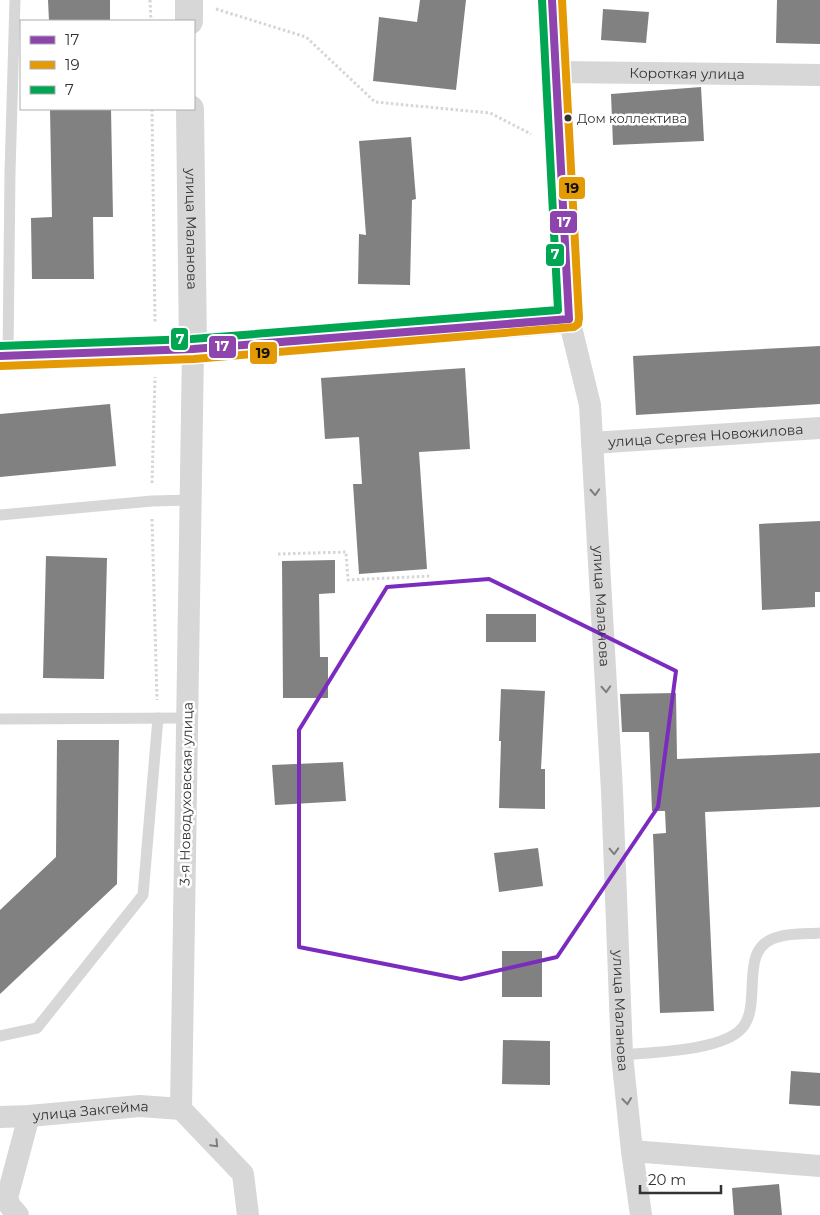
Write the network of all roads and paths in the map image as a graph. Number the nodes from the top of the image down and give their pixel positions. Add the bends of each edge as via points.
1 (15, 0) edge
2 (150, 0) edge
3 (552, 0) edge
4 (189, 7) edge
5 (150, 20) edge
6 (556, 72) junction
7 (820, 74) edge
8 (152, 110) edge
9 (190, 110) edge
10 (559, 148) junction
11 (569, 319) junction
12 (193, 349) junction
13 (156, 350) junction
14 (4, 356) edge
15 (820, 428) edge
16 (592, 443) junction
17 (190, 500) junction
18 (152, 501) junction
19 (0, 514) edge
20 (278, 554) dead end
21 (431, 576) dead end
22 (158, 718) junction
23 (187, 718) junction
24 (0, 719) edge
25 (820, 933) edge
26 (0, 1036) edge
27 (622, 1055) junction
28 (181, 1109) junction
29 (0, 1116) edge
30 (29, 1116) junction
31 (632, 1151) junction
32 (820, 1166) edge
33 (8, 1204) edge
34 (248, 1215) edge
35 (641, 1215) edge

1 - 14 lane
2 - 5 path
3 - 6 street, улица Маланова
4 - 10 path via 306,37 376,102 490,113
6 - 7 street, Короткая улица
6 - 10 street, улица Маланова
8 - 13 path
9 - 12 street, улица Маланова
10 - 11 street, улица Маланова
11 - 12 street
11 - 16 street, улица Маланова via 590,405
12 - 13 street
12 - 17 street, 3-я Новодуховская улица
13 - 14 street
13 - 18 path
15 - 16 street, улица Сергея Новожилова
16 -> 27 street, улица Маланова via 612,791
17 - 18 lane
17 - 23 street, 3-я Новодуховская улица
18 - 19 lane
18 - 22 path
20 - 21 path via 346,552 348,580
22 - 23 lane
22 - 24 lane
22 - 26 lane via 143,895 36,1028
23 - 28 street, 3-я Новодуховская улица
25 - 27 lane via 777,937 760,949 753,969 751,1011 739,1032 723,1041 698,1047
27 -> 31 street, улица Маланова
28 - 30 street, улица Закгейма via 140,1106
28 -> 34 street via 244,1174
29 - 30 street, улица Закгейма
30 - 33 street
31 - 32 street
31 - 35 street, улица Маланова

